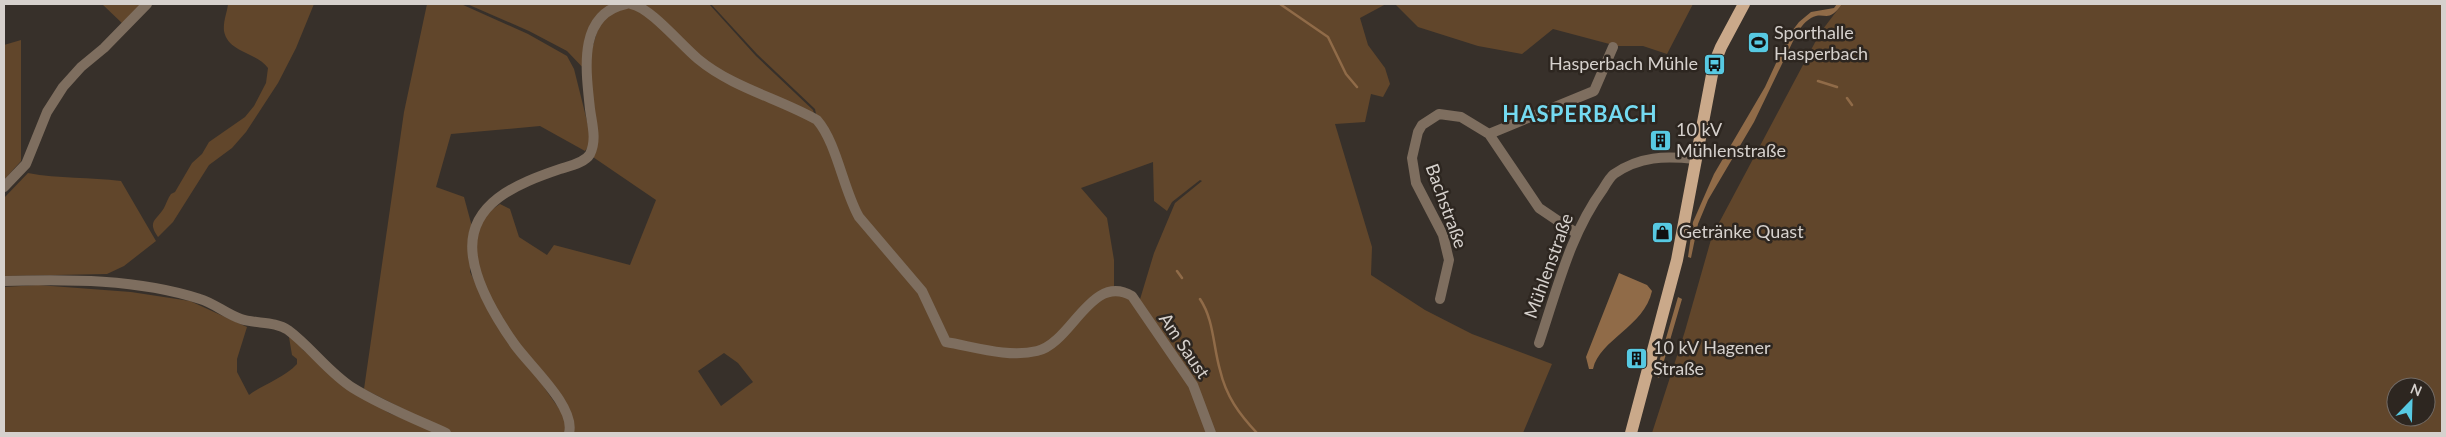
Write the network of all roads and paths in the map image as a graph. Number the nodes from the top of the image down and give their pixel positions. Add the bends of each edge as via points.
1 (148, 4) edge
2 (626, 4) edge
3 (631, 4) edge
4 (1744, 4) edge
5 (1613, 47) dead end
6 (1489, 134) junction
7 (1695, 159) junction
8 (4, 187) edge
9 (1576, 233) junction
10 (4, 281) edge
11 (1440, 299) dead end
12 (1539, 343) dead end
13 (446, 433) edge
14 (569, 433) edge
15 (1211, 433) edge
16 (1631, 433) edge

1 - 8 street via 63,87 47,112 26,164
2 - 14 street via 601,14 590,36 588,59 594,138 590,155 580,162 519,183 498,198 480,218 474,234 473,256 480,285 514,345 562,402 571,426
3 - 15 street, Am Saust via 649,12 674,39 719,75 817,120 825,132 856,211 922,291 946,342 1020,354 1039,351 1054,342 1098,297 1115,290 1132,296 1193,385
4 - 7 main road via 1714,64
5 - 6 street via 1594,90
6 - 9 street, Bachstraße via 1539,208
6 - 11 street, Bachstraße via 1451,114 1439,114 1422,125 1418,132 1412,169 1443,235 1449,260
7 - 9 street, Mühlenstraße via 1666,156 1638,162 1613,174 1589,207
7 - 16 main road via 1677,260
9 - 12 street, Mühlenstraße
10 - 13 street via 54,280 132,285 202,299 239,318 288,330 353,388

